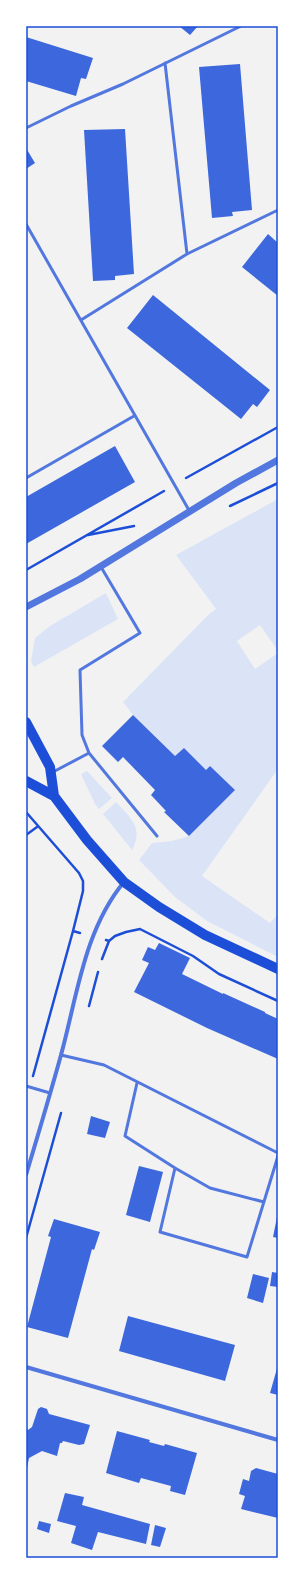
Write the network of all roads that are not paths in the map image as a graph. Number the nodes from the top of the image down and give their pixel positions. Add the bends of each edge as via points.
1 (241, 26) edge
2 (165, 63) junction
3 (26, 128) edge
4 (278, 210) edge
5 (26, 224) edge
6 (187, 254) junction
7 (81, 320) junction
8 (134, 416) junction
9 (278, 460) edge
10 (26, 478) edge
11 (190, 512) junction
12 (101, 567) junction
13 (26, 607) edge
14 (26, 722) edge
15 (89, 752) junction
16 (51, 773) junction
17 (26, 781) edge
18 (54, 796) junction
19 (157, 836) dead end
20 (124, 882) junction
21 (278, 969) edge
22 (61, 1055) junction
23 (137, 1083) junction
24 (26, 1086) edge
25 (50, 1093) junction
26 (278, 1153) edge
27 (278, 1156) edge
28 (28, 1162) edge
29 (175, 1168) junction
30 (26, 1175) edge
31 (264, 1202) junction
32 (26, 1367) edge
33 (278, 1440) edge

1 - 2 lane
2 - 3 lane
2 - 6 lane
4 - 6 lane
5 - 7 lane
6 - 7 lane
7 - 8 lane
8 - 10 lane
8 - 11 lane
9 - 11 street
11 - 12 street
12 - 13 street
12 - 15 lane via 140,633 80,670 82,735
14 - 16 main road
15 - 16 lane
15 - 19 lane
16 - 18 main road
17 - 18 main road
18 - 20 main road via 86,840
20 - 21 main road via 205,935
20 - 22 street via 113,896 93,936
22 - 23 lane via 104,1066
22 - 25 street
23 - 26 lane
23 - 29 lane via 125,1136
24 - 25 lane
25 - 28 street
27 - 31 lane
28 - 30 street
29 - 31 lane via 210,1188
29 - 31 lane via 160,1232 247,1257
32 - 33 street

